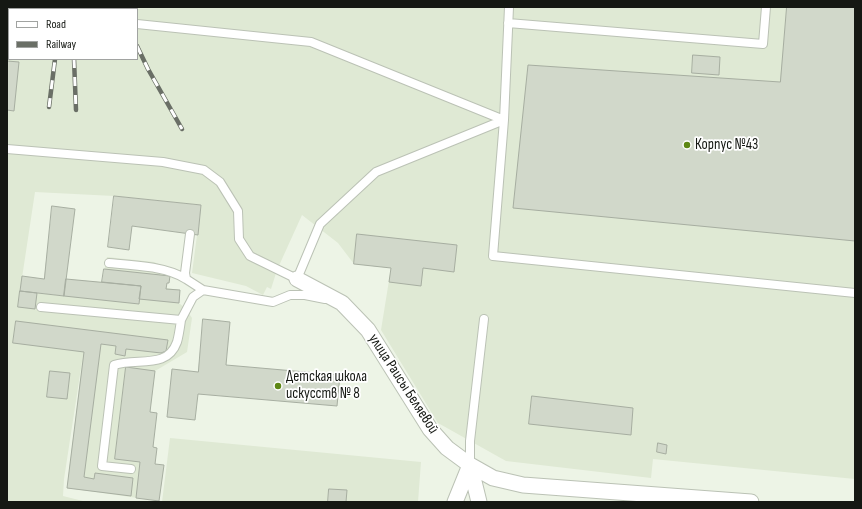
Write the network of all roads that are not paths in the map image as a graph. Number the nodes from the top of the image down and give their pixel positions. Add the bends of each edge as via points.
1 (508, 7) edge
2 (766, 7) edge
3 (508, 23) junction
4 (138, 24) edge
5 (504, 120) junction
6 (7, 149) edge
7 (190, 234) dead end
8 (109, 263) dead end
9 (186, 279) junction
10 (297, 280) junction
11 (203, 290) junction
12 (855, 293) edge
13 (342, 303) junction
14 (41, 307) dead end
15 (484, 319) dead end
16 (181, 320) junction
17 (470, 465) junction
18 (131, 469) dead end
19 (652, 499) edge
20 (455, 502) edge
21 (479, 502) edge
22 (751, 502) edge

1 - 3 lane
2 - 3 lane via 763,44
3 - 5 lane
4 - 5 lane via 311,42
5 - 10 lane via 376,172 320,224
5 - 12 lane via 492,256
6 - 10 lane via 163,162 204,170 220,182 238,211 240,239 250,256
7 - 9 lane via 184,273
8 - 9 lane via 154,268 179,274
9 - 11 lane
10 - 13 street, улица Раисы Беляевой
11 - 13 lane via 273,302 290,295 306,295
11 - 16 lane via 193,297
13 - 17 street, улица Раисы Беляевой via 368,330 430,429 447,448
14 - 16 lane
15 - 17 lane via 470,441
16 - 18 lane via 177,341 172,351 161,360 122,362 114,365 102,466
17 - 19 street, улица Раисы Беляевой via 493,478 523,484
17 - 20 street
17 - 21 street
19 - 22 street, улица Раисы Беляевой

